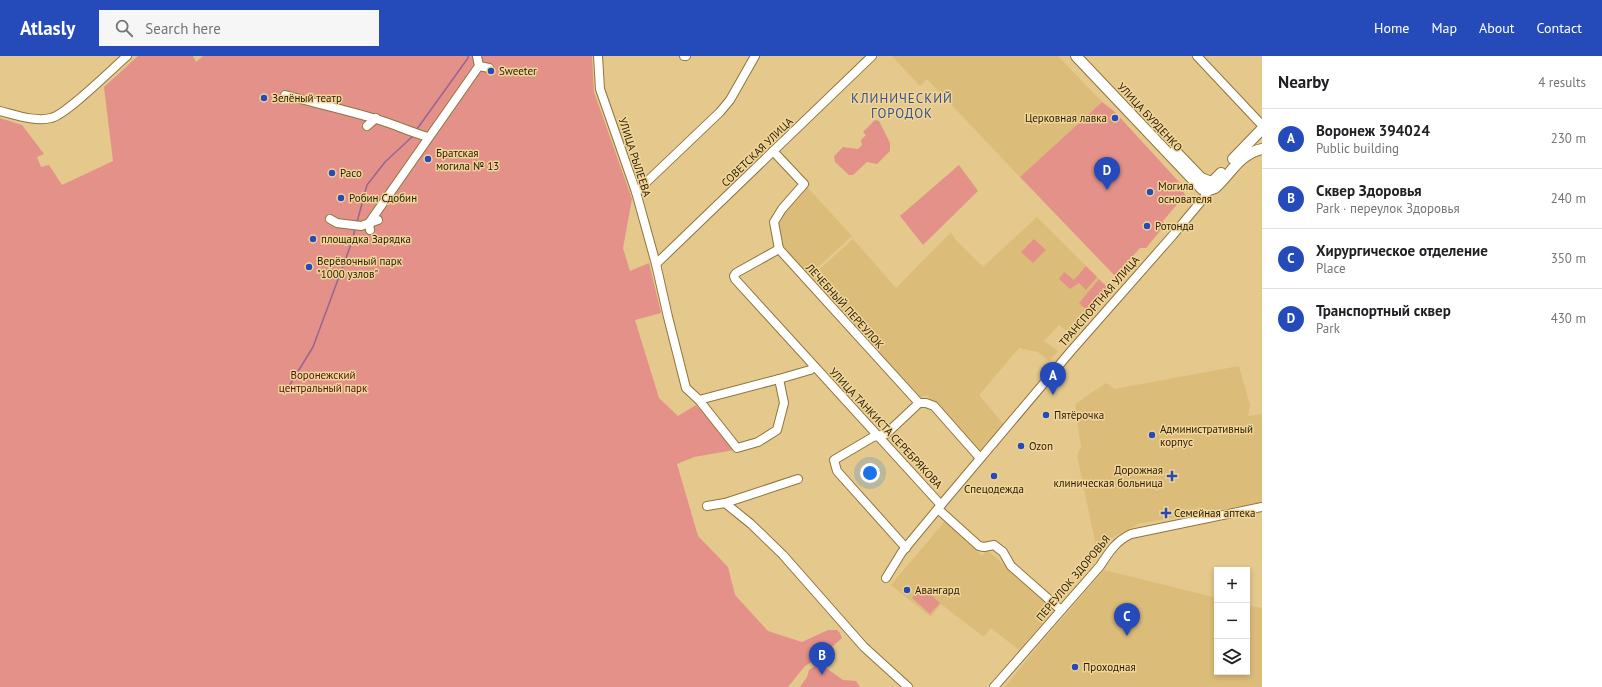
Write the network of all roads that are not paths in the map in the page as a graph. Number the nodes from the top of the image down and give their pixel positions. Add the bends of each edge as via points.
1 (126, 56) edge
2 (476, 56) edge
3 (598, 56) edge
4 (755, 56) edge
5 (872, 56) edge
6 (1076, 56) edge
7 (1085, 56) edge
8 (1197, 56) edge
9 (479, 66) junction
10 (487, 71) dead end
11 (284, 94) dead end
12 (0, 111) edge
13 (376, 118) junction
14 (370, 127) dead end
15 (1261, 128) edge
16 (428, 137) junction
17 (1262, 138) edge
18 (1262, 149) edge
19 (773, 152) junction
20 (1211, 186) junction
21 (636, 192) junction
22 (336, 222) dead end
23 (779, 249) junction
24 (656, 264) junction
25 (814, 367) junction
26 (779, 379) junction
27 (699, 400) junction
28 (918, 403) junction
29 (878, 436) junction
30 (980, 458) junction
31 (798, 479) dead end
32 (725, 502) junction
33 (707, 506) dead end
34 (940, 507) junction
35 (1262, 507) edge
36 (906, 548) junction
37 (886, 578) dead end
38 (1061, 610) junction
39 (908, 687) edge
40 (994, 687) edge

1 - 12 street via 59,116 32,119
2 - 9 street
3 - 21 street, УЛИЦА РЫЛЕЕВА via 600,89
4 - 21 street via 730,100 720,112
5 - 19 street, СОВЕТСКАЯ УЛИЦА
6 - 20 main road, УЛИЦА БУРДЕНКО via 1198,186 1202,189
7 - 20 main road, УЛИЦА БУРДЕНКО
8 - 15 street
9 - 10 street
9 - 16 street
11 - 13 street
13 - 14 street
13 - 16 street
15 - 17 main road
15 - 20 main road
16 - 22 street via 396,178 372,225
18 - 20 main road via 1242,158 1218,185
19 - 23 street via 804,184 774,222
19 - 24 street, СОВЕТСКАЯ УЛИЦА
20 - 30 street, ТРАНСПОРТНАЯ УЛИЦА
21 - 24 street, УЛИЦА РЫЛЕЕВА
23 - 25 street, УЛИЦА ТАНКИСТА СЕРЕБРЯКОВА via 736,273 735,280
23 - 28 street, ЛЕЧЕБНЫЙ ПЕРЕУЛОК
24 - 27 street via 686,388
25 - 26 street, УЛИЦА ТАНКИСТА СЕРЕБРЯКОВА
25 - 29 street, УЛИЦА ТАНКИСТА СЕРЕБРЯКОВА
26 - 27 street, УЛИЦА ТАНКИСТА СЕРЕБРЯКОВА
26 - 27 street via 784,403 777,430 758,442 736,448
28 - 29 street via 886,434
28 - 30 street via 934,406
29 - 34 street, УЛИЦА ТАНКИСТА СЕРЕБРЯКОВА
29 - 36 street via 834,460 838,471
30 - 34 street, ТРАНСПОРТНАЯ УЛИЦА
31 - 32 street
32 - 33 street
32 - 39 street via 783,555 864,647
34 - 36 street, ТРАНСПОРТНАЯ УЛИЦА
34 - 38 street, УЛИЦА ТАНКИСТА СЕРЕБРЯКОВА via 979,546 994,545 1003,552 1011,566
35 - 38 street, ПЕРЕУЛОК ЗДОРОВЬЯ via 1121,538
36 - 37 street, ТРАНСПОРТНАЯ УЛИЦА
38 - 40 street, ПЕРЕУЛОК ЗДОРОВЬЯ

